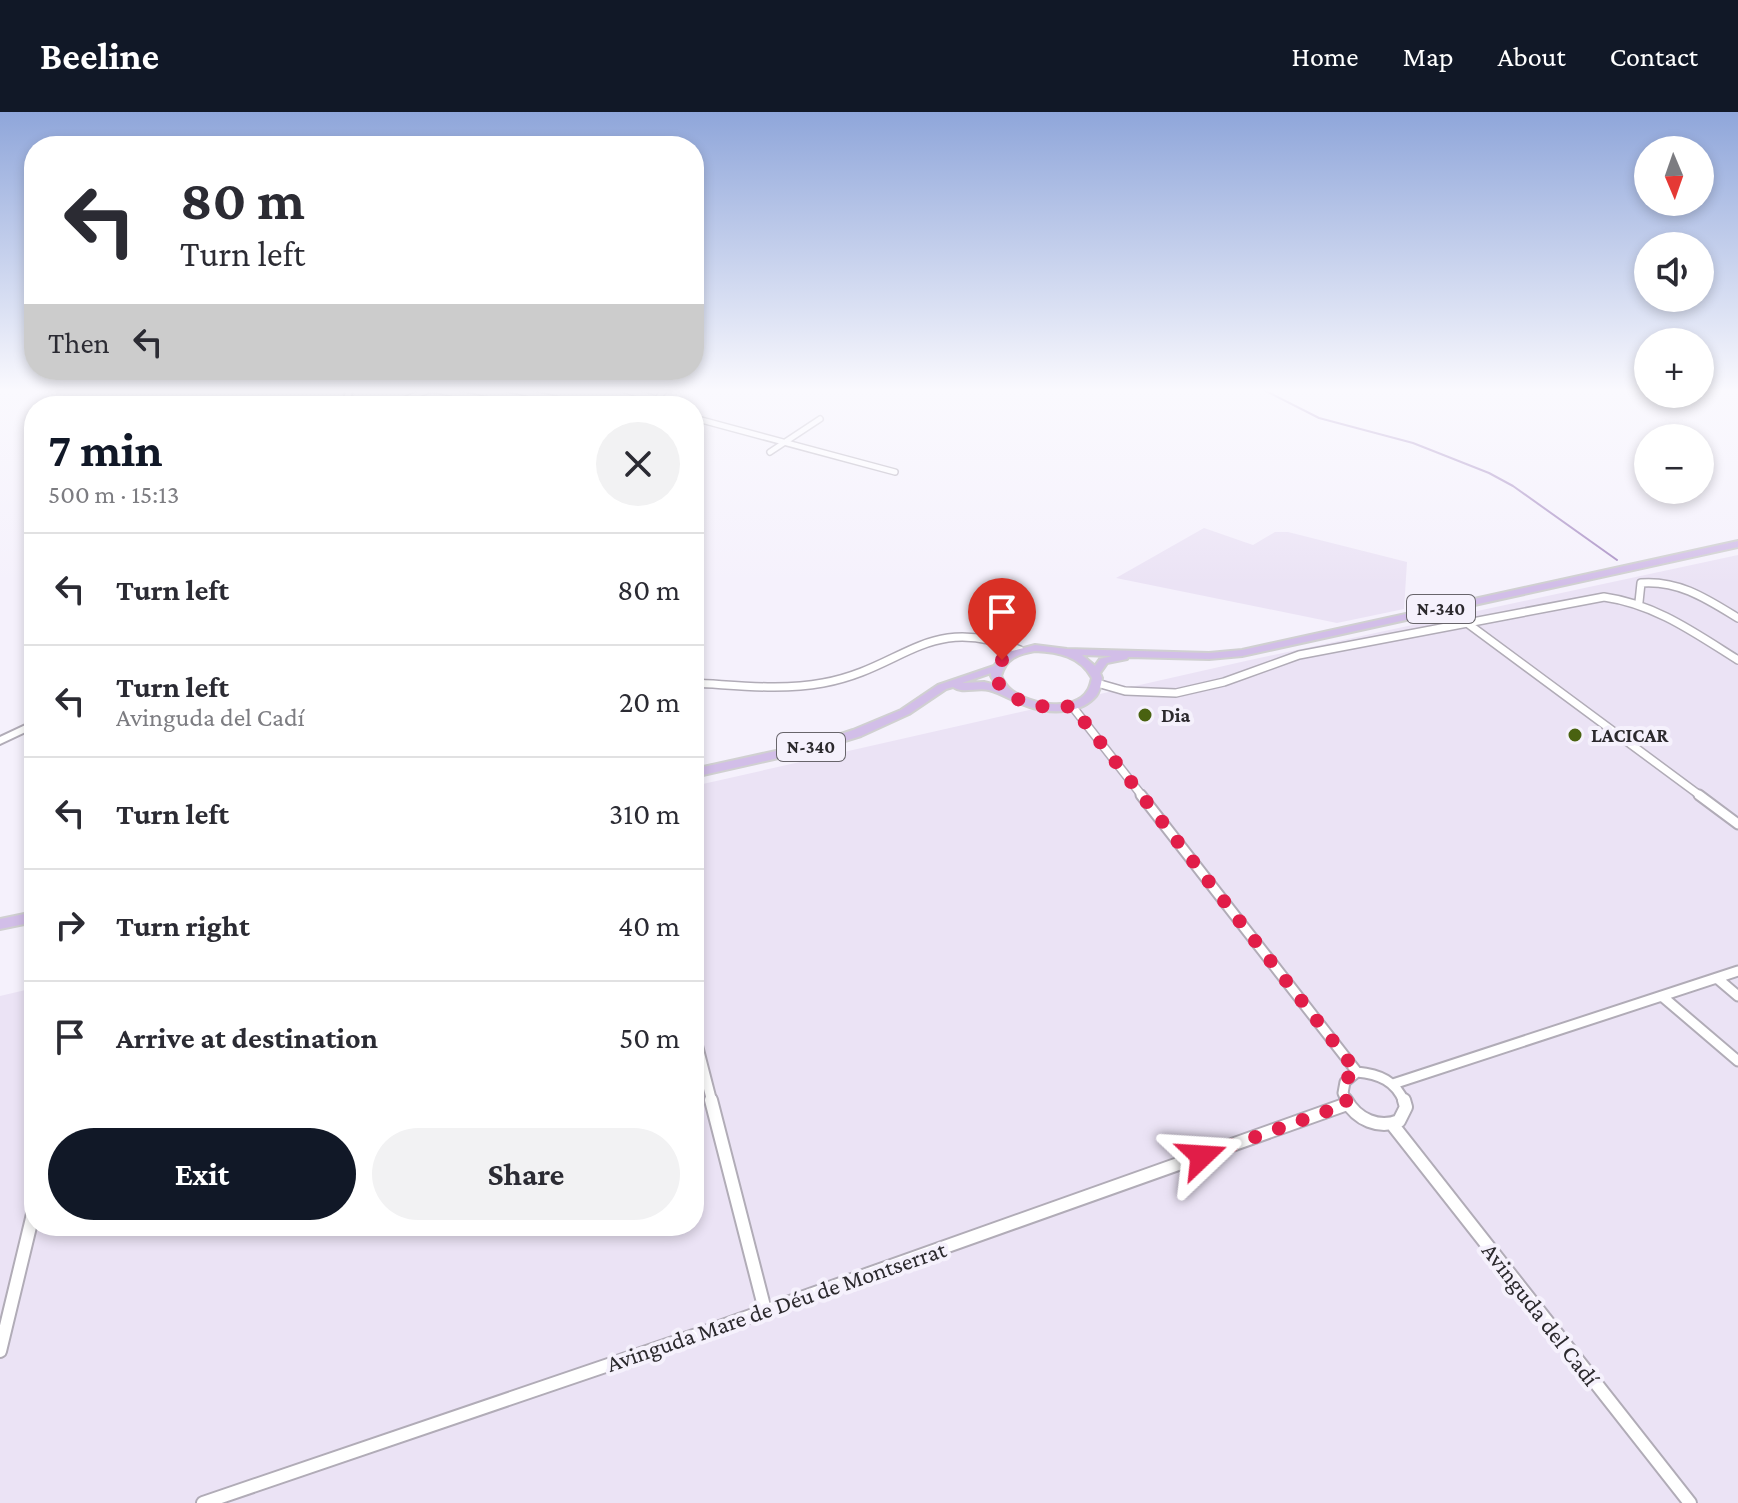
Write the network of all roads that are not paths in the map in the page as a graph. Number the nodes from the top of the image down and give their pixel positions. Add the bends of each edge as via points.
1 (826, 454) edge
2 (895, 472) dead end
3 (1738, 544) edge
4 (1639, 602) junction
5 (1738, 618) edge
6 (1467, 623) junction
7 (1020, 650) junction
8 (1068, 652) junction
9 (1142, 653) junction
10 (1738, 660) edge
11 (997, 668) junction
12 (1096, 678) junction
13 (704, 683) edge
14 (1005, 691) junction
15 (922, 702) junction
16 (1072, 706) junction
17 (24, 729) edge
18 (0, 741) edge
19 (704, 771) edge
20 (1738, 824) edge
21 (24, 919) edge
22 (0, 924) edge
23 (1738, 971) edge
24 (1718, 979) junction
25 (1738, 996) edge
26 (1663, 997) junction
27 (1738, 1061) edge
28 (704, 1071) edge
29 (1357, 1072) junction
30 (1393, 1084) junction
31 (1347, 1104) junction
32 (1392, 1124) junction
33 (28, 1236) edge
34 (765, 1310) junction
35 (0, 1351) edge
36 (203, 1503) edge
37 (1690, 1503) edge

1 - 2 street
3 - 9 main road, N-340 via 1242,653
4 - 5 street via 1641,583 1670,583
4 - 6 street via 1595,598
4 - 10 street
6 - 12 street via 1299,655 1228,682 1164,697 1120,692
6 - 20 street
7 - 8 main road, N-340
7 - 11 main road, N-340
7 - 13 street via 979,635 948,635 863,673 822,684
8 - 9 main road, N-340
8 - 12 main road via 1089,664
9 - 12 main road, N-340 via 1104,661
11 - 14 main road
11 - 15 main road, N-340 via 942,687
12 - 16 main road, N-340 via 1094,693
14 - 15 main road, N-340 via 964,686
14 - 16 main road, N-340 via 1042,707
15 - 19 main road, N-340 via 839,739
16 - 29 street
17 - 18 street
21 - 22 main road
23 - 24 street
24 - 25 street
24 - 26 street
26 - 27 street
26 - 30 street
28 - 34 street
29 - 30 street
29 - 31 street via 1343,1087
30 - 32 street via 1406,1107 1400,1121
31 - 32 street via 1370,1122
31 - 34 street, Avinguda Mare de Déu de Montserrat
32 - 37 street, Avinguda del Cadí
33 - 35 street
34 - 36 street, Avinguda Mare de Déu de Montserrat

